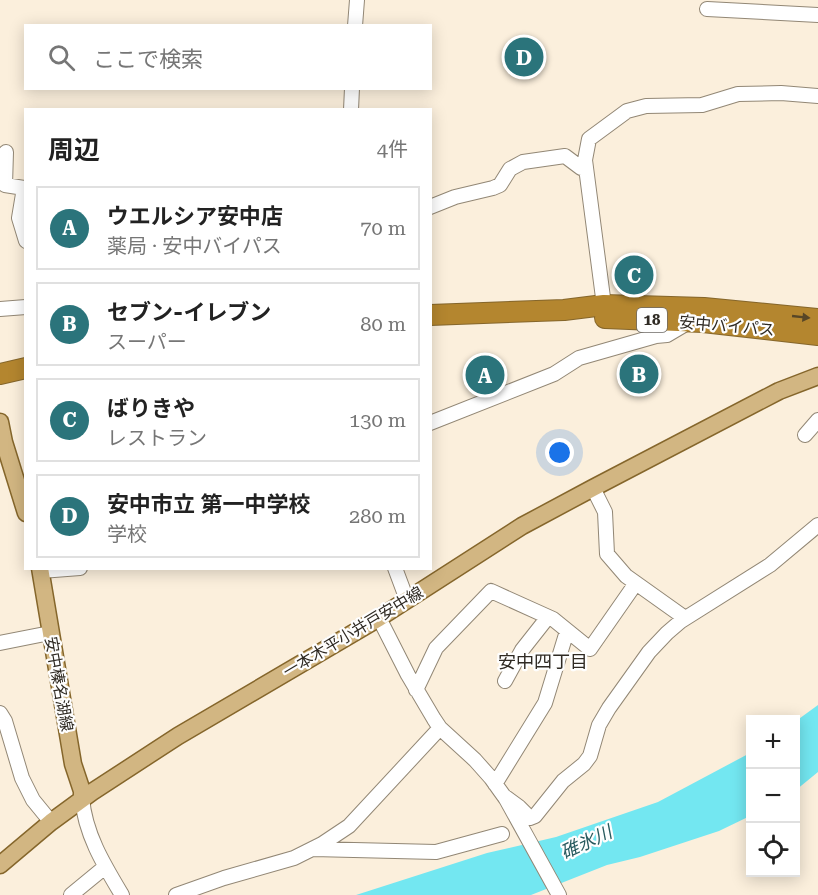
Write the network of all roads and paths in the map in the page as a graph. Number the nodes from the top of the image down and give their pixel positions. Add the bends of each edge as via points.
1 (357, 0) edge
2 (707, 9) dead end
3 (818, 15) edge
4 (355, 24) edge
5 (352, 90) edge
6 (818, 96) edge
7 (351, 108) edge
8 (6, 152) dead end
9 (586, 168) junction
10 (24, 188) edge
11 (24, 188) edge
12 (432, 206) edge
13 (24, 234) edge
14 (24, 307) edge
15 (0, 309) edge
16 (605, 312) junction
17 (432, 315) edge
18 (818, 319) edge
19 (690, 321) junction
20 (818, 335) edge
21 (24, 368) edge
22 (0, 374) edge
23 (818, 376) edge
24 (818, 420) edge
25 (0, 422) edge
26 (432, 422) edge
27 (806, 435) dead end
28 (593, 488) junction
29 (24, 507) edge
30 (818, 525) edge
31 (41, 570) edge
32 (396, 570) edge
33 (636, 583) junction
34 (407, 600) junction
35 (548, 617) junction
36 (378, 618) junction
37 (686, 618) junction
38 (567, 630) junction
39 (51, 633) junction
40 (0, 643) edge
41 (506, 681) dead end
42 (416, 690) junction
43 (0, 713) edge
44 (440, 728) junction
45 (495, 784) junction
46 (504, 796) junction
47 (82, 798) junction
48 (51, 822) junction
49 (502, 834) dead end
50 (313, 849) junction
51 (0, 865) edge
52 (105, 867) junction
53 (71, 895) edge
54 (122, 895) edge
55 (176, 895) edge
56 (559, 895) edge

1 - 4 street
2 - 3 street
5 - 7 street
6 - 9 street via 738,94 702,105 646,106 627,111 589,140
8 - 10 street via 5,184
9 - 12 street via 565,156 523,162 510,170 500,185
9 - 16 street
11 - 13 street via 19,218
14 - 15 street
16 - 17 highway, 安中バイパス / 18
16 -> 18 highway, 安中バイパス / 18 via 704,308
16 - 19 highway, 安中バイパス / 18
19 - 20 highway, 安中バイパス / 18
19 - 26 street via 668,335 579,358 554,374
21 - 22 highway
23 - 28 main road, 一本木平小井戸安中線 via 779,391
24 - 27 street
25 - 29 main road
28 - 33 street via 605,512 607,554
28 - 34 main road, 一本木平小井戸安中線 via 513,532
30 - 37 street via 770,566
31 - 39 main road, 安中榛名湖線
32 - 34 street
33 - 37 street
33 - 38 street via 590,649
34 - 36 main road, 一本木平小井戸安中線
35 - 38 street
35 - 41 street via 522,650
35 - 42 street via 491,591 436,648
36 - 42 street
36 - 47 main road, 一本木平小井戸安中線 via 178,736
37 - 46 street via 649,652 599,725 590,756 563,781 535,816 530,818
38 - 45 street via 545,703
39 - 40 street
39 - 47 main road, 安中榛名湖線
42 - 44 street
43 - 48 street via 22,778
44 - 45 street
44 - 50 street via 349,826
45 - 46 street
46 - 56 street
47 - 48 main road, 一本木平小井戸安中線
47 - 52 street via 90,835
48 - 51 main road, 一本木平小井戸安中線
49 - 50 street via 436,852
50 - 55 street
52 - 53 street
52 - 54 street

